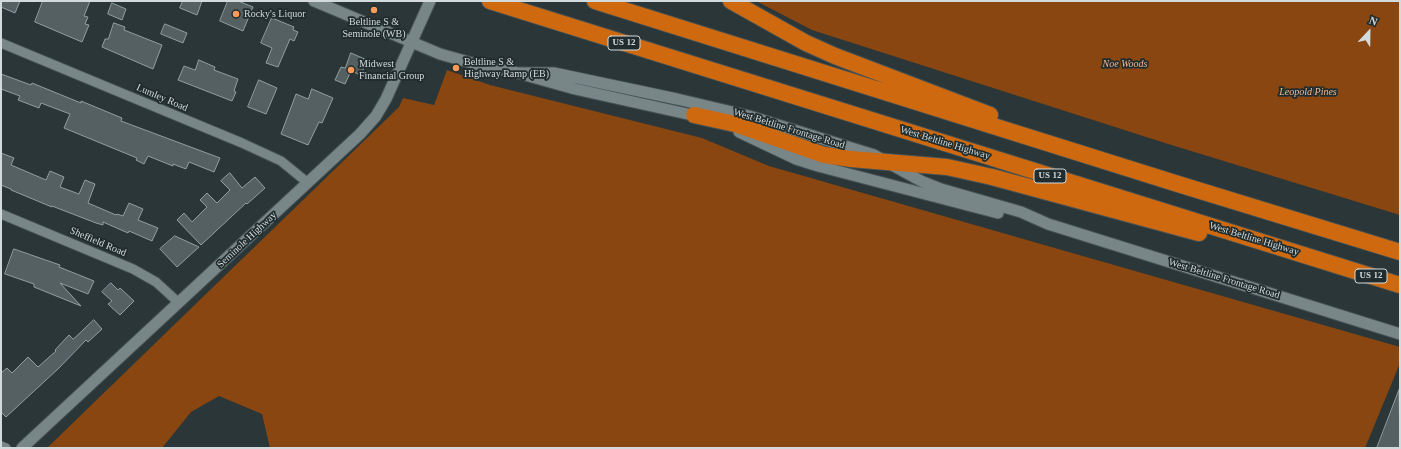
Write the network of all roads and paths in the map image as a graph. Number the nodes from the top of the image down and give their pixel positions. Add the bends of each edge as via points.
1 (314, 1) edge
2 (490, 1) edge
3 (595, 1) edge
4 (731, 1) edge
5 (428, 5) edge
6 (412, 42) junction
7 (1, 43) edge
8 (518, 73) junction
9 (694, 115) junction
10 (888, 162) junction
11 (308, 183) junction
12 (1178, 184) junction
13 (1, 214) edge
14 (1048, 224) junction
15 (1400, 252) edge
16 (1342, 267) junction
17 (1400, 285) edge
18 (178, 302) junction
19 (1400, 334) edge
20 (1, 446) edge
21 (6, 448) edge
22 (22, 448) edge

1 - 6 street, West Beltline Frontage Road
2 - 16 highway, West Beltline Highway / US 12
3 - 12 highway
4 - 12 highway via 806,43 842,59
5 - 6 street, Seminole Highway
6 - 8 street, West Beltline Frontage Road via 440,54
6 - 11 street, Seminole Highway via 376,116
7 - 11 street, Lumley Road via 249,146 281,161
8 - 9 street, West Beltline Frontage Road via 575,89
8 - 10 street, West Beltline Frontage Road via 554,73 727,110 874,155
9 - 10 highway via 735,124 824,155
9 - 14 street, West Beltline Frontage Road via 724,125 796,159 818,166 1019,219
10 - 14 street, West Beltline Frontage Road via 941,189 1021,212
10 - 16 highway via 947,167 992,177 1186,230
11 - 18 street, Seminole Highway
12 - 15 highway
13 - 18 street, Sheffield Road via 133,269 156,282
14 - 19 street, West Beltline Frontage Road
16 - 17 highway, West Beltline Highway / US 12
18 - 22 street, Seminole Highway
20 - 21 street

